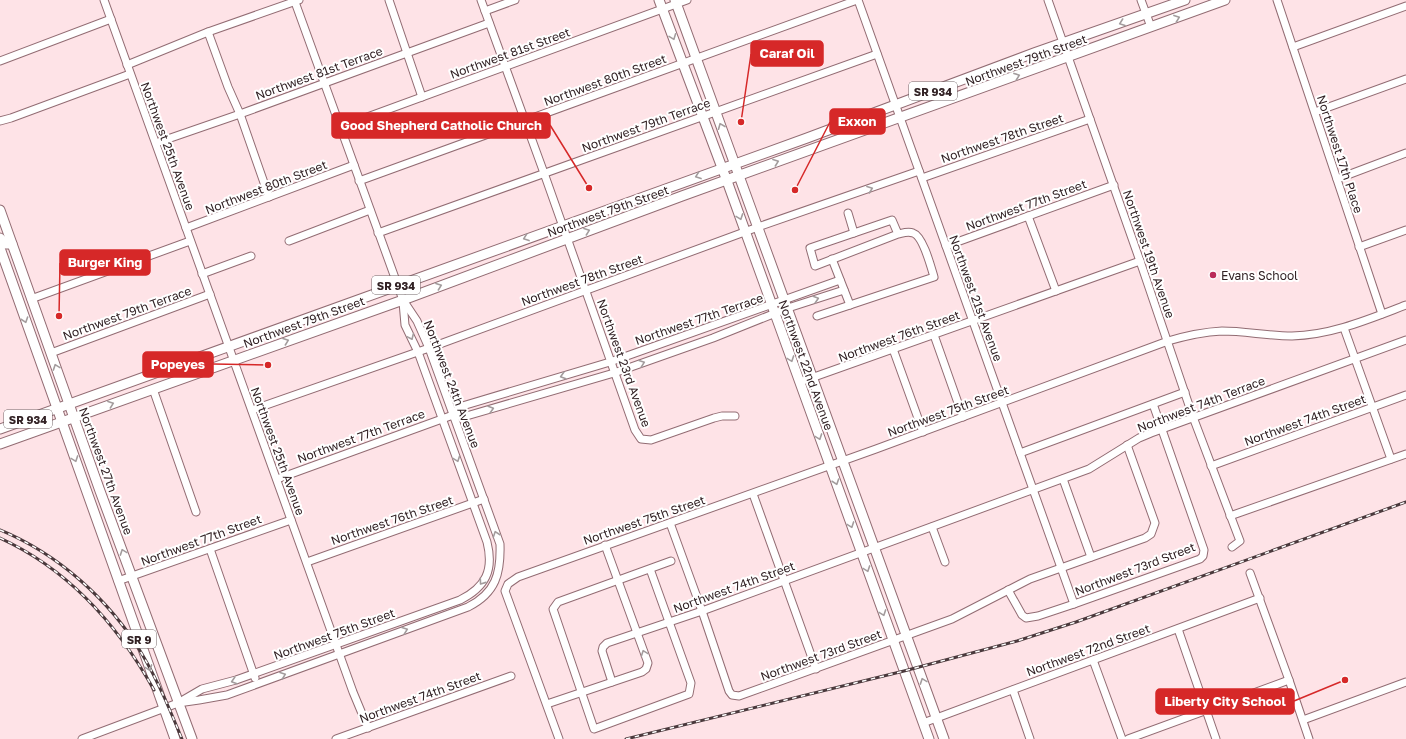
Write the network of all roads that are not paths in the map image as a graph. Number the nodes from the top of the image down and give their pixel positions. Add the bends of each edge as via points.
1 (104, 0) edge
2 (389, 0) edge
3 (481, 0) edge
4 (516, 0) edge
5 (687, 0) edge
6 (858, 0) edge
7 (1048, 0) edge
8 (1141, 0) edge
9 (1185, 0) edge
10 (1225, 0) edge
11 (1277, 0) edge
12 (298, 1) edge
13 (676, 2) edge
14 (661, 4) edge
15 (1406, 6) edge
16 (485, 11) junction
17 (1146, 14) junction
18 (111, 19) junction
19 (489, 22) junction
20 (1151, 27) junction
21 (208, 32) junction
22 (1063, 44) junction
23 (1293, 46) junction
24 (407, 53) junction
25 (877, 54) junction
26 (1068, 57) junction
27 (696, 59) junction
28 (0, 61) edge
29 (683, 64) junction
30 (127, 65) junction
31 (505, 67) junction
32 (988, 71) junction
33 (130, 74) junction
34 (1406, 79) edge
35 (324, 83) junction
36 (993, 84) junction
37 (422, 97) junction
38 (896, 105) junction
39 (716, 112) junction
40 (1315, 112) junction
41 (240, 114) junction
42 (703, 117) junction
43 (900, 118) junction
44 (1090, 119) junction
45 (524, 120) junction
46 (0, 121) edge
47 (340, 127) junction
48 (807, 138) junction
49 (156, 143) junction
50 (812, 149) junction
51 (1406, 154) edge
52 (735, 163) junction
53 (354, 166) junction
54 (722, 168) junction
55 (544, 173) junction
56 (920, 175) junction
57 (740, 176) junction
58 (1337, 179) junction
59 (359, 181) junction
60 (727, 181) junction
61 (1114, 185) junction
62 (649, 194) junction
63 (269, 197) junction
64 (0, 210) edge
65 (370, 210) junction
66 (848, 213) dead end
67 (1028, 216) junction
68 (617, 220) junction
69 (562, 225) junction
70 (758, 227) junction
71 (186, 228) junction
72 (1406, 230) edge
73 (745, 232) junction
74 (378, 233) junction
75 (854, 233) junction
76 (898, 234) junction
77 (0, 238) edge
78 (568, 238) junction
79 (190, 241) junction
80 (289, 241) dead end
81 (12, 244) junction
82 (946, 246) junction
83 (1359, 247) junction
84 (0, 248) edge
85 (480, 255) junction
86 (251, 256) dead end
87 (4, 258) junction
88 (832, 259) junction
89 (1140, 261) junction
90 (486, 269) junction
91 (202, 274) junction
92 (840, 280) junction
93 (397, 285) junction
94 (586, 290) junction
95 (844, 290) junction
96 (1056, 291) junction
97 (210, 294) junction
98 (31, 299) junction
99 (402, 300) junction
100 (786, 304) junction
101 (850, 305) junction
102 (1406, 305) edge
103 (773, 309) junction
104 (1382, 314) junction
105 (313, 315) junction
106 (817, 316) dead end
107 (972, 321) junction
108 (1344, 328) junction
109 (318, 330) junction
110 (934, 335) junction
111 (1406, 340) edge
112 (1168, 341) junction
113 (229, 346) junction
114 (429, 348) junction
115 (893, 349) junction
116 (418, 352) junction
117 (51, 353) junction
118 (1355, 358) junction
119 (234, 360) junction
120 (610, 362) junction
121 (581, 371) junction
122 (614, 373) junction
123 (812, 377) junction
124 (584, 382) junction
125 (800, 382) junction
126 (529, 386) junction
127 (153, 389) junction
128 (1185, 392) junction
129 (1406, 395) edge
130 (532, 397) junction
131 (1002, 403) junction
132 (70, 404) junction
133 (1153, 404) junction
134 (56, 408) junction
135 (1372, 408) junction
136 (252, 410) junction
137 (453, 415) junction
138 (735, 416) dead end
139 (963, 417) junction
140 (1193, 417) junction
141 (74, 418) junction
142 (442, 419) junction
143 (61, 422) junction
144 (0, 429) edge
145 (1162, 429) junction
146 (923, 432) junction
147 (0, 444) edge
148 (1127, 445) junction
149 (1020, 453) junction
150 (1406, 454) edge
151 (1391, 459) junction
152 (843, 460) junction
153 (830, 465) junction
154 (1211, 466) junction
155 (277, 478) junction
156 (1063, 479) junction
157 (1034, 490) junction
158 (100, 491) junction
159 (752, 494) junction
160 (88, 496) junction
161 (484, 499) junction
162 (473, 503) junction
163 (196, 512) dead end
164 (1230, 516) junction
165 (291, 520) junction
166 (670, 523) junction
167 (932, 527) junction
168 (605, 545) junction
169 (1232, 547) dead end
170 (874, 548) junction
171 (210, 549) junction
172 (862, 553) junction
173 (1091, 557) junction
174 (671, 561) dead end
175 (307, 562) junction
176 (945, 562) dead end
177 (1062, 568) junction
178 (650, 569) junction
179 (1250, 573) dead end
180 (132, 576) junction
181 (118, 581) junction
182 (618, 581) junction
183 (784, 581) junction
184 (1008, 590) junction
185 (485, 596) joint
186 (1260, 598) junction
187 (141, 602) junction
188 (1074, 604) junction
189 (127, 606) junction
190 (702, 611) junction
191 (427, 612) junction
192 (430, 621) junction
193 (669, 622) junction
194 (384, 627) junction
195 (1178, 628) junction
196 (637, 632) junction
197 (388, 636) junction
198 (906, 636) junction
199 (893, 640) junction
200 (336, 644) junction
201 (340, 654) junction
202 (293, 660) junction
203 (1093, 660) junction
204 (816, 669) junction
205 (296, 670) junction
206 (253, 674) junction
207 (511, 676) dead end
208 (1290, 680) junction
209 (612, 682) junction
210 (1406, 682) edge
211 (256, 684) junction
212 (1013, 690) junction
213 (582, 692) junction
214 (178, 703) junction
215 (546, 704) junction
216 (164, 708) junction
217 (1206, 710) junction
218 (936, 718) junction
219 (1303, 720) junction
220 (923, 722) junction
221 (368, 728) junction
222 (942, 738) edge
223 (82, 739) edge
224 (175, 739) edge
225 (192, 739) edge
226 (336, 739) edge
227 (559, 739) edge
228 (929, 739) edge
229 (1030, 739) edge
230 (1122, 739) edge
231 (1128, 739) edge
232 (1216, 739) edge
233 (1309, 739) edge

1 - 18 street, Northwest 25th Avenue
2 - 24 street
3 - 16 street, Northwest 23rd Avenue
4 - 16 street
5 - 13 street, Northwest 81st Street
6 - 25 street, Northwest 21st Avenue
6 - 27 street, Northwest 80th Street
7 - 22 street, Northwest 19th Avenue
8 - 17 street
9 - 17 main road, Northwest 79th Street / SR 934
20 -> 10 main road, Northwest 79th Street / SR 934
11 - 23 street, Northwest 17th Place
12 - 21 street
12 - 35 street, Northwest 24th Avenue
13 - 14 street, Northwest 81st Street
13 - 27 main road, Northwest 22nd Avenue
14 -> 29 main road, Northwest 22nd Avenue
14 - 31 street, Northwest 81st Street
15 - 23 street
16 - 19 street, Northwest 23rd Avenue
17 - 20 street
17 -> 22 main road, Northwest 79th Street / SR 934
18 - 28 street
18 - 30 street, Northwest 25th Avenue
19 - 24 street, Northwest 81st Terrace
19 - 31 street, Northwest 23rd Avenue
20 - 26 main road, Northwest 79th Street / SR 934
21 - 30 street
21 - 41 street
22 - 26 street, Northwest 19th Avenue
22 - 32 main road, Northwest 79th Street / SR 934
23 - 40 street, Northwest 17th Place
24 - 35 street, Northwest 81st Terrace
24 - 37 street
25 - 38 street, Northwest 21st Avenue
25 - 39 street, Northwest 79th Terrace
36 -> 26 main road, Northwest 79th Street / SR 934
26 - 44 street, Northwest 19th Avenue
27 - 29 street, Northwest 80th Street
27 - 39 main road, Northwest 22nd Avenue
29 - 42 main road, Northwest 22nd Avenue
29 - 45 street, Northwest 80th Street
30 - 33 street, Northwest 25th Avenue
31 - 37 street, Northwest 81st Street
31 - 45 street, Northwest 23rd Avenue
32 - 36 main road
32 - 38 main road, Northwest 79th Street / SR 934
33 - 46 street
33 - 49 street, Northwest 25th Avenue
34 - 40 street
35 - 41 street, Northwest 81st Terrace
35 - 47 street, Northwest 24th Avenue
36 - 43 main road, Northwest 79th Street / SR 934
37 - 47 street, Northwest 81st Street
38 - 43 street, Northwest 21st Avenue
38 - 48 main road, Northwest 79th Street / SR 934
39 - 42 street, Northwest 79th Terrace
52 -> 39 main road, Northwest 22nd Avenue
40 - 58 street, Northwest 17th Place
41 - 49 street, Northwest 81st Terrace
41 - 63 street
42 - 54 main road, Northwest 22nd Avenue
42 - 55 street, Northwest 79th Terrace
43 - 50 main road, Northwest 79th Street / SR 934
43 - 56 street, Northwest 21st Avenue
44 - 56 street, Northwest 78th Street
44 - 61 street, Northwest 19th Avenue
45 - 55 street, Northwest 23rd Avenue
45 - 59 street, Northwest 80th Street
47 - 53 street, Northwest 24th Avenue
48 - 50 main road
48 - 52 main road, Northwest 79th Street / SR 934
49 - 71 street, Northwest 25th Avenue
57 -> 50 main road, Northwest 79th Street / SR 934
51 - 58 street
52 - 54 main road, Northwest 79th Street / SR 934
52 - 57 main road, Northwest 22nd Avenue
53 - 59 street, Northwest 24th Avenue
53 - 63 street, Northwest 80th Street
54 - 60 main road, Northwest 22nd Avenue
54 -> 62 main road, Northwest 79th Street / SR 934
55 - 69 street, Northwest 23rd Avenue
55 - 74 street, Northwest 79th Terrace
70 -> 56 street, Northwest 78th Street via 832,201
56 - 82 street, Northwest 21st Avenue
57 - 60 main road, Northwest 79th Street / SR 934
57 - 70 main road, Northwest 22nd Avenue
58 - 83 street, Northwest 17th Place
59 - 65 street, Northwest 24th Avenue
60 - 68 main road, Northwest 79th Street / SR 934
60 -> 73 main road, Northwest 22nd Avenue
61 - 67 street, Northwest 77th Street
61 - 89 street, Northwest 19th Avenue
62 - 68 main road via 641,206
62 - 69 main road, Northwest 79th Street / SR 934
63 - 71 street, Northwest 80th Street
64 - 81 main road, Northwest 27th Avenue / SR 9
65 - 74 street, Northwest 24th Avenue
65 - 80 street
66 - 75 street
67 - 82 street, Northwest 77th Street
67 - 96 street
78 -> 68 main road, Northwest 79th Street / SR 934
69 - 78 street, Northwest 23rd Avenue
69 -> 85 main road, Northwest 79th Street / SR 934
70 - 73 street, Northwest 78th Street
70 - 100 main road, Northwest 22nd Avenue
71 - 79 street, Northwest 25th Avenue
72 - 83 street
73 - 94 street, Northwest 78th Street
73 - 103 main road, Northwest 22nd Avenue
74 - 93 street, Northwest 24th Avenue
75 - 76 street via 892,220
75 - 88 street via 810,248 815,266
76 - 88 street
76 - 101 street via 914,233 920,238 934,277
77 - 81 main road via 6,244
78 - 90 main road, Northwest 79th Street / SR 934
78 - 94 street, Northwest 23rd Avenue
79 - 91 street, Northwest 25th Avenue
79 - 98 street
81 - 98 main road, Northwest 27th Avenue / SR 9
82 - 107 street, Northwest 21st Avenue
83 - 104 street, Northwest 17th Place
84 - 87 main road, SR 9
85 - 90 main road
85 - 93 main road, Northwest 79th Street / SR 934
86 - 91 street, Northwest 79th Terrace
87 - 98 main road via 23,294
87 -> 134 main road, SR 9
88 - 92 street
89 - 96 street, Northwest 76th Street
89 - 112 street, Northwest 19th Avenue
99 -> 90 main road, Northwest 79th Street / SR 934
91 - 97 street, Northwest 25th Avenue
92 - 95 street
92 - 100 street, Northwest 77th Terrace
93 - 99 street, Northwest 24th Avenue
93 - 105 main road, Northwest 79th Street / SR 934
94 - 114 street, Northwest 78th Street
94 - 120 street, Northwest 23rd Avenue
100 -> 95 street, Northwest 77th Terrace
95 - 101 street
96 - 107 street, Northwest 76th Street
97 - 113 street, Northwest 25th Avenue
97 - 117 street, Northwest 79th Terrace
98 - 117 main road, Northwest 27th Avenue / SR 9
99 - 109 main road, Northwest 79th Street / SR 934
99 - 114 street, Northwest 24th Avenue
99 -> 116 street, Northwest 75th Street via 406,325
100 - 103 street, Northwest 77th Terrace
100 - 123 main road, Northwest 22nd Avenue
101 - 106 street
102 - 104 street, Northwest 75th Street
103 - 120 street, Northwest 77th Terrace
122 -> 103 street, Northwest 77th Terrace
103 -> 125 main road, Northwest 22nd Avenue
104 - 108 street, Northwest 75th Street
105 - 109 main road
105 - 113 main road, Northwest 79th Street / SR 934
107 - 110 street, Northwest 76th Street
107 - 131 street, Northwest 21st Avenue
108 - 112 street, Northwest 75th Street via 1291,336 1222,331 1199,333
108 - 118 street
119 -> 109 main road, Northwest 79th Street / SR 934
110 - 115 street, Northwest 76th Street
110 - 139 street
111 - 118 street, Northwest 74th Terrace
112 - 128 street, Northwest 19th Avenue
112 - 131 street, Northwest 75th Street
113 - 119 street, Northwest 25th Avenue
113 - 132 main road, Northwest 79th Street / SR 934
114 - 116 street, Northwest 78th Street
114 - 137 street, Northwest 24th Avenue
115 - 123 street, Northwest 76th Street
115 - 146 street
116 - 136 street, Northwest 78th Street
116 - 142 street, Northwest 75th Street
132 -> 117 main road, Northwest 27th Avenue / SR 9
118 - 135 street
118 - 140 street, Northwest 74th Terrace
119 - 127 main road, Northwest 79th Street / SR 934
119 - 136 street, Northwest 25th Avenue
120 - 121 street, Northwest 77th Terrace
120 - 122 street, Northwest 23rd Avenue
121 - 124 street
121 -> 126 street, Northwest 77th Terrace
122 - 124 street, Northwest 77th Terrace
122 - 138 street, Northwest 23rd Avenue via 635,430 641,439 651,440 722,416
123 - 125 street, Northwest 76th Street
123 - 152 main road, Northwest 22nd Avenue
124 - 130 street, Northwest 77th Terrace
125 -> 153 main road, Northwest 22nd Avenue
126 - 130 street
126 - 137 street, Northwest 77th Terrace via 459,407
141 -> 127 main road, Northwest 79th Street / SR 934
127 - 163 street
128 - 133 street, Northwest 74th Terrace
128 - 140 street, Northwest 19th Avenue
129 - 135 street, Northwest 74th Street
137 -> 130 street, Northwest 77th Terrace via 463,417
131 - 139 street, Northwest 75th Street
131 - 149 street, Northwest 21st Avenue
132 - 134 main road, Northwest 79th Street / SR 934
132 - 141 main road, Northwest 27th Avenue / SR 9
133 - 145 street
133 - 149 street, Northwest 74th Terrace
134 - 143 main road, SR 9
134 - 144 main road, Northwest 79th Street / SR 934
135 - 151 street
135 - 154 street, Northwest 74th Street
136 - 155 street, Northwest 25th Avenue
137 - 142 street, Northwest 77th Terrace
137 - 161 street, Northwest 24th Avenue
139 - 146 street, Northwest 75th Street
140 - 145 street, Northwest 74th Terrace
140 - 154 street, Northwest 19th Avenue
141 - 143 main road, Northwest 79th Street / SR 934
141 - 158 main road, Northwest 27th Avenue / SR 9
142 - 155 street, Northwest 77th Terrace
142 -> 162 street, Northwest 75th Street
143 - 147 main road, Northwest 79th Street / SR 934
143 -> 160 main road, SR 9
145 - 148 street, Northwest 74th Terrace
145 - 188 street, Northwest 73rd Street via 1204,554 1200,559
146 - 152 street, Northwest 75th Street
148 - 156 street, Northwest 74th Terrace via 1089,469
148 - 173 street, Northwest 73rd Street via 1155,523 1154,528 1145,538
149 - 157 street, Northwest 21st Avenue
150 - 151 street
151 - 164 street
152 - 153 street, Northwest 75th Street
152 - 170 main road, Northwest 22nd Avenue
153 - 159 street, Northwest 75th Street
153 -> 172 main road, Northwest 22nd Avenue
154 - 164 street, Northwest 19th Avenue
155 - 165 street, Northwest 25th Avenue
156 - 157 street, Northwest 74th Terrace
156 - 173 street
157 - 167 street, Northwest 74th Terrace
157 - 177 street, Northwest 21st Avenue
158 - 160 main road
180 -> 158 main road, Northwest 27th Avenue / SR 9
159 - 166 street, Northwest 75th Street
159 - 183 street
160 - 181 main road, SR 9
161 - 162 street, Northwest 76th Street
185 -> 161 street, Northwest 24th Avenue via 496,581 500,544
162 - 175 street, Northwest 76th Street
162 -> 191 street, Northwest 75th Street via 490,555 487,574 482,583 468,596
164 - 169 street via 1240,541
165 - 171 street, Northwest 77th Street
165 - 175 street, Northwest 25th Avenue
166 - 168 street, Northwest 75th Street
166 - 190 street
167 - 170 street, Northwest 74th Terrace
167 - 176 street
168 - 182 street
168 - 215 street, Northwest 75th Street via 518,577 508,584 505,591
170 - 172 street, Northwest 74th Street
170 - 198 main road, Northwest 22nd Avenue
171 - 180 street, Northwest 77th Street
171 - 206 street
172 - 183 street, Northwest 74th Street
172 -> 199 main road, Northwest 22nd Avenue
173 - 177 street, Northwest 73rd Street
174 - 178 street
175 - 200 street, Northwest 25th Avenue
177 - 184 street, Northwest 73rd Street
177 - 188 street, Northwest 21st Avenue
178 - 182 street
178 - 193 street
179 - 186 street
180 - 181 street, Northwest 77th Street
180 - 187 main road, Northwest 27th Avenue / SR 9
181 - 189 main road, SR 9
182 - 196 street
182 - 213 street via 558,602 552,609
183 - 190 street, Northwest 74th Street
183 - 204 street
184 - 188 street, Northwest 73rd Street via 1026,618
184 - 198 street, Northwest 73rd Street via 952,619
185 - 192 street, Northwest 75th Street via 468,607
186 - 195 street, Northwest 72nd Street
186 - 208 street
187 - 189 main road
187 - 214 main road, Northwest 27th Avenue / SR 9
189 -> 216 main road, SR 9
190 - 193 street, Northwest 74th Street
190 - 204 street, Northwest 73rd Street via 732,695 739,696
191 - 192 street
191 - 194 street, Northwest 75th Street
197 -> 192 street, Northwest 75th Street
193 - 196 street, Northwest 74th Street
193 - 213 street via 691,683 689,694 594,729
194 - 197 street
194 - 200 street, Northwest 75th Street
195 - 203 street, Northwest 72nd Street
195 - 217 street
196 - 209 street, Northwest 74th Street via 607,643 603,647 602,654
209 -> 196 street via 646,669 648,663
197 - 201 street, Northwest 75th Street
198 - 199 street, Northwest 73rd Street
218 -> 198 main road, Northwest 22nd Avenue
199 - 204 street, Northwest 73rd Street
199 - 220 main road, Northwest 22nd Avenue
200 - 201 street, Northwest 25th Avenue
200 - 202 street, Northwest 75th Street
201 - 205 street, Northwest 75th Street
201 - 221 street, Northwest 25th Avenue
202 - 205 street
202 - 206 street, Northwest 75th Street
203 - 212 street, Northwest 72nd Street
203 - 230 street
211 -> 205 street, Northwest 75th Street
206 - 211 street
206 -> 214 street, Northwest 75th Street via 202,689
207 - 221 street, Northwest 74th Street
208 - 217 street
208 - 219 street
209 - 213 street
210 - 219 street
211 - 214 street, Northwest 75th Street via 227,695
212 - 218 street, Northwest 72nd Street
212 - 229 street
213 - 215 street
214 - 216 street, Northwest 75th Street
214 - 225 main road, Northwest 27th Avenue / SR 9
215 - 227 street
216 - 223 street, Northwest 75th Street
216 - 224 main road, SR 9
217 - 231 street
217 - 232 street
218 - 220 street, Northwest 72nd Street
218 - 222 main road, Northwest 22nd Avenue
219 - 233 street
220 - 228 main road, Northwest 22nd Avenue
221 - 226 street, Northwest 74th Street

